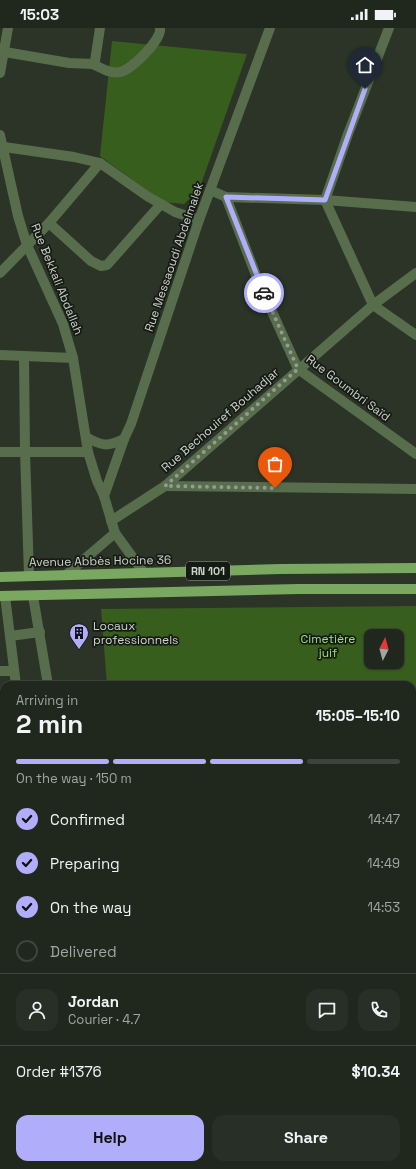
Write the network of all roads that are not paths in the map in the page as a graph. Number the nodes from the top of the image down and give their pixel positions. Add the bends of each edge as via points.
1 (8, 28) edge
2 (100, 28) edge
3 (160, 28) edge
4 (270, 28) edge
5 (389, 28) edge
6 (5, 52) junction
7 (93, 64) junction
8 (0, 73) edge
9 (0, 135) edge
10 (4, 147) junction
11 (100, 164) junction
12 (3, 167) edge
13 (210, 190) junction
14 (226, 197) junction
15 (325, 200) junction
16 (161, 204) junction
17 (416, 206) edge
18 (199, 220) junction
19 (49, 223) junction
20 (27, 245) junction
21 (0, 273) edge
22 (416, 273) edge
23 (373, 305) junction
24 (416, 334) edge
25 (0, 355) edge
26 (24, 357) junction
27 (73, 358) junction
28 (298, 369) junction
29 (86, 437) junction
30 (124, 439) junction
31 (25, 451) junction
32 (0, 452) edge
33 (88, 452) junction
34 (416, 454) edge
35 (165, 486) junction
36 (416, 489) edge
37 (104, 496) junction
38 (111, 521) junction
39 (115, 533) junction
40 (416, 568) edge
41 (144, 573) junction
42 (67, 574) junction
43 (29, 576) junction
44 (0, 577) edge
45 (416, 589) edge
46 (2, 596) edge
47 (32, 596) junction
48 (40, 632) junction
49 (10, 636) junction
50 (0, 671) edge
51 (14, 671) junction
52 (15, 681) edge
53 (47, 681) edge

1 - 6 street
2 - 7 street via 96,61
3 - 7 street via 159,38 128,70 108,72
4 - 13 street, Rue Messaoudi Abdelmalek
5 - 15 street
6 - 7 street via 69,63
6 - 8 street
9 - 10 street, Rue Bekkali Abdallah
10 - 11 street via 74,157
10 - 12 street, Rue Bekkali Abdallah
11 - 16 street
11 - 19 street
12 - 20 street, Rue Bekkali Abdallah
13 - 14 street
13 - 18 street, Rue Messaoudi Abdelmalek
14 - 15 street
14 - 28 street, Rue Goumbri Saïd via 259,284
15 - 17 street
15 - 23 street
16 - 18 street
16 - 19 street via 108,265 100,266 91,261
18 - 30 street, Rue Messaoudi Abdelmalek
19 - 20 street
20 - 21 street
20 - 27 street, Rue Bekkali Abdallah via 63,324
22 - 23 street, Rue Bechouiref Bouhadjar
23 - 24 street
23 - 28 street, Rue Bechouiref Bouhadjar
25 - 26 street
26 - 27 street
26 - 31 street
27 - 29 street, Rue Bekkali Abdallah
28 - 34 street, Rue Goumbri Saïd
28 - 35 street, Rue Bechouiref Bouhadjar
29 - 30 street via 99,444 111,445
29 - 33 street, Rue Bekkali Abdallah
30 - 37 street, Rue Messaoudi Abdelmalek
31 - 32 street
31 - 33 street
31 - 43 street
33 - 37 street, Rue Bekkali Abdallah
35 - 36 street
35 - 38 street, Rue Bechouiref Bouhadjar
37 - 38 street, Rue Bekkali Abdallah
38 - 39 street, Rue Bekkali Abdallah
39 - 41 street
39 - 42 street
40 - 41 main road, Avenue Abbès Hocine 36 / RN 101
41 - 42 main road, Avenue Abbès Hocine 36 / RN 101
42 - 43 main road, Avenue Abbès Hocine 36 / RN 101
43 - 44 main road, Avenue Abbès Hocine 36 / RN 101
45 - 47 main road, RN 101 via 300,589
46 - 47 main road, RN 101
46 - 49 street
47 - 48 street
48 - 49 street
48 - 53 street
49 - 51 street
50 - 51 street
51 - 52 street

